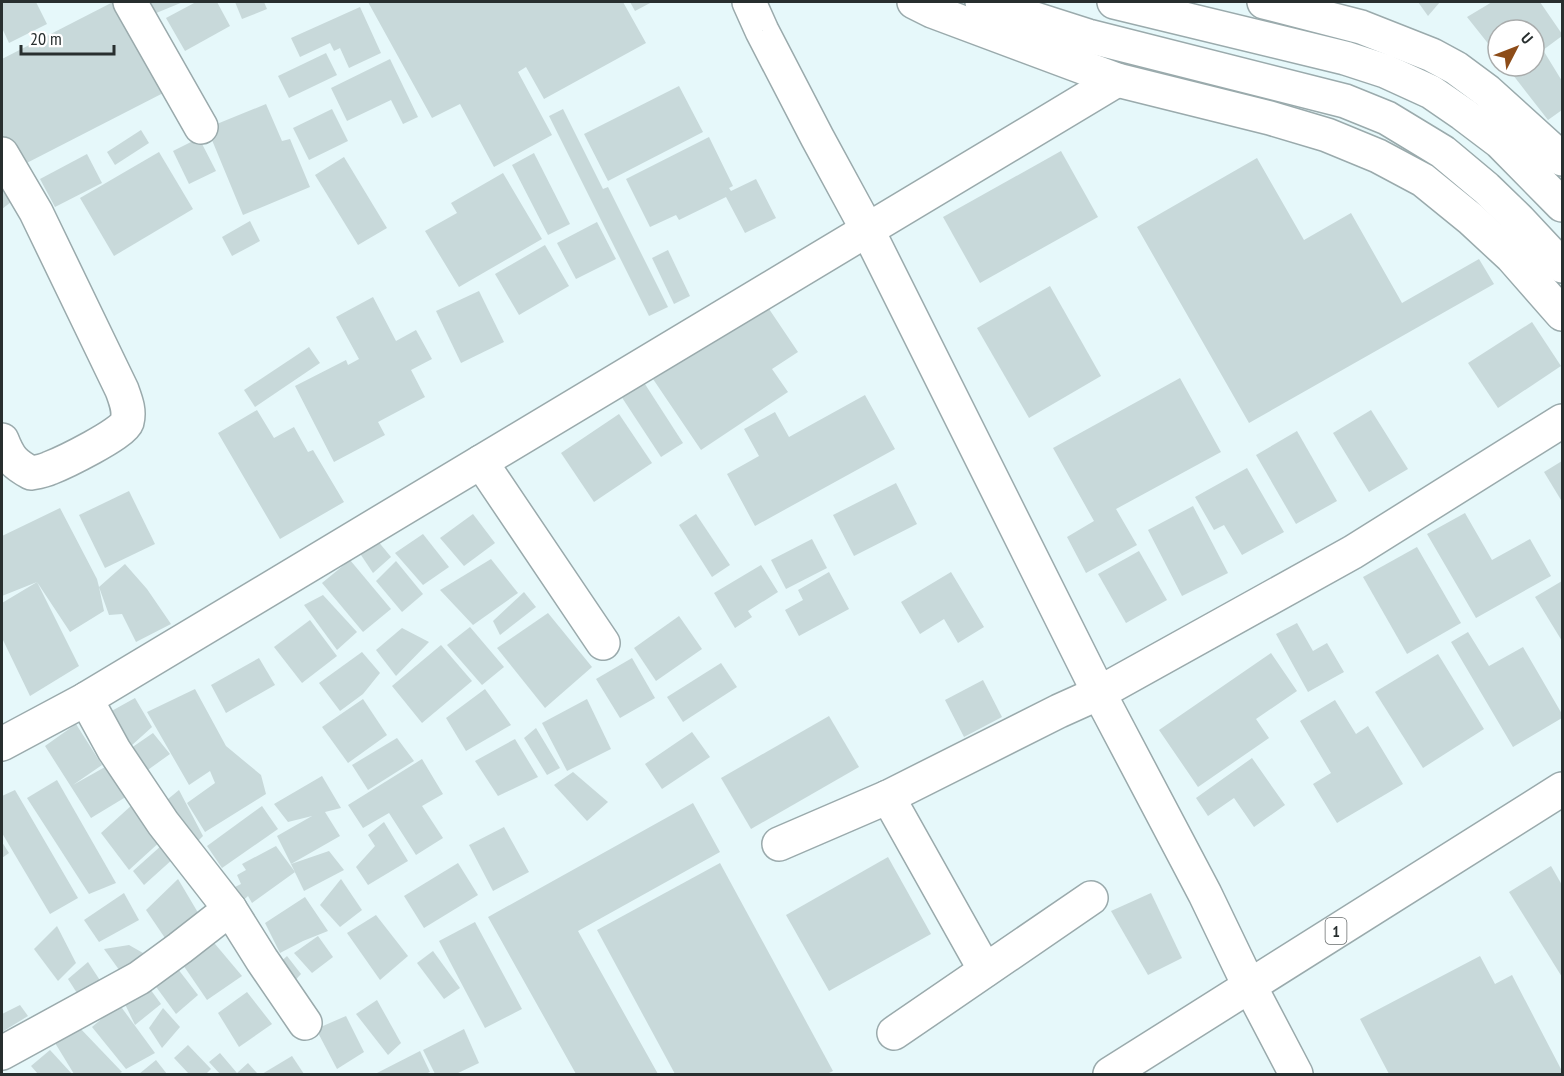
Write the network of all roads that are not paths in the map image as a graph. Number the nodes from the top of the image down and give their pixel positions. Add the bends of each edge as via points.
1 (130, 2) edge
2 (749, 2) edge
3 (914, 2) edge
4 (982, 2) edge
5 (1114, 2) edge
6 (1264, 2) edge
7 (1117, 80) junction
8 (201, 127) dead end
9 (2, 154) edge
10 (1563, 159) edge
11 (1563, 205) edge
12 (867, 229) junction
13 (1563, 266) edge
14 (1563, 314) edge
15 (1563, 421) edge
16 (2, 440) edge
17 (481, 462) junction
18 (603, 643) dead end
19 (1099, 693) junction
20 (86, 699) junction
21 (2, 744) edge
22 (1563, 789) edge
23 (888, 797) junction
24 (779, 844) dead end
25 (1091, 898) dead end
26 (230, 909) junction
27 (985, 970) junction
28 (1250, 986) junction
29 (305, 1023) dead end
30 (894, 1033) dead end
31 (2, 1053) edge
32 (1110, 1074) edge
33 (1296, 1074) edge

1 - 8 main road
2 - 12 main road
3 - 7 main road
4 - 13 main road via 1088,36 1345,101 1387,118 1443,152 1486,188
5 - 11 main road via 1345,57 1385,71 1431,92 1463,114 1500,142
6 - 10 main road via 1361,27 1432,55 1487,91
7 - 12 main road
7 - 14 main road via 1327,135 1378,156 1423,180 1471,219 1512,257
9 - 16 main road via 36,212 129,409 126,425 118,432 48,469 31,473 16,465
12 - 17 main road
12 - 19 main road
15 - 19 main road via 1353,552
17 - 18 main road
17 - 20 main road
19 - 23 main road
19 - 28 main road
20 - 21 main road
20 - 26 main road via 114,750 163,823
22 - 28 main road, 1
23 - 24 main road
23 - 27 main road
25 - 27 main road
26 - 29 main road
26 - 31 main road via 139,978
27 - 30 main road
28 - 32 main road, 1
28 - 33 main road

